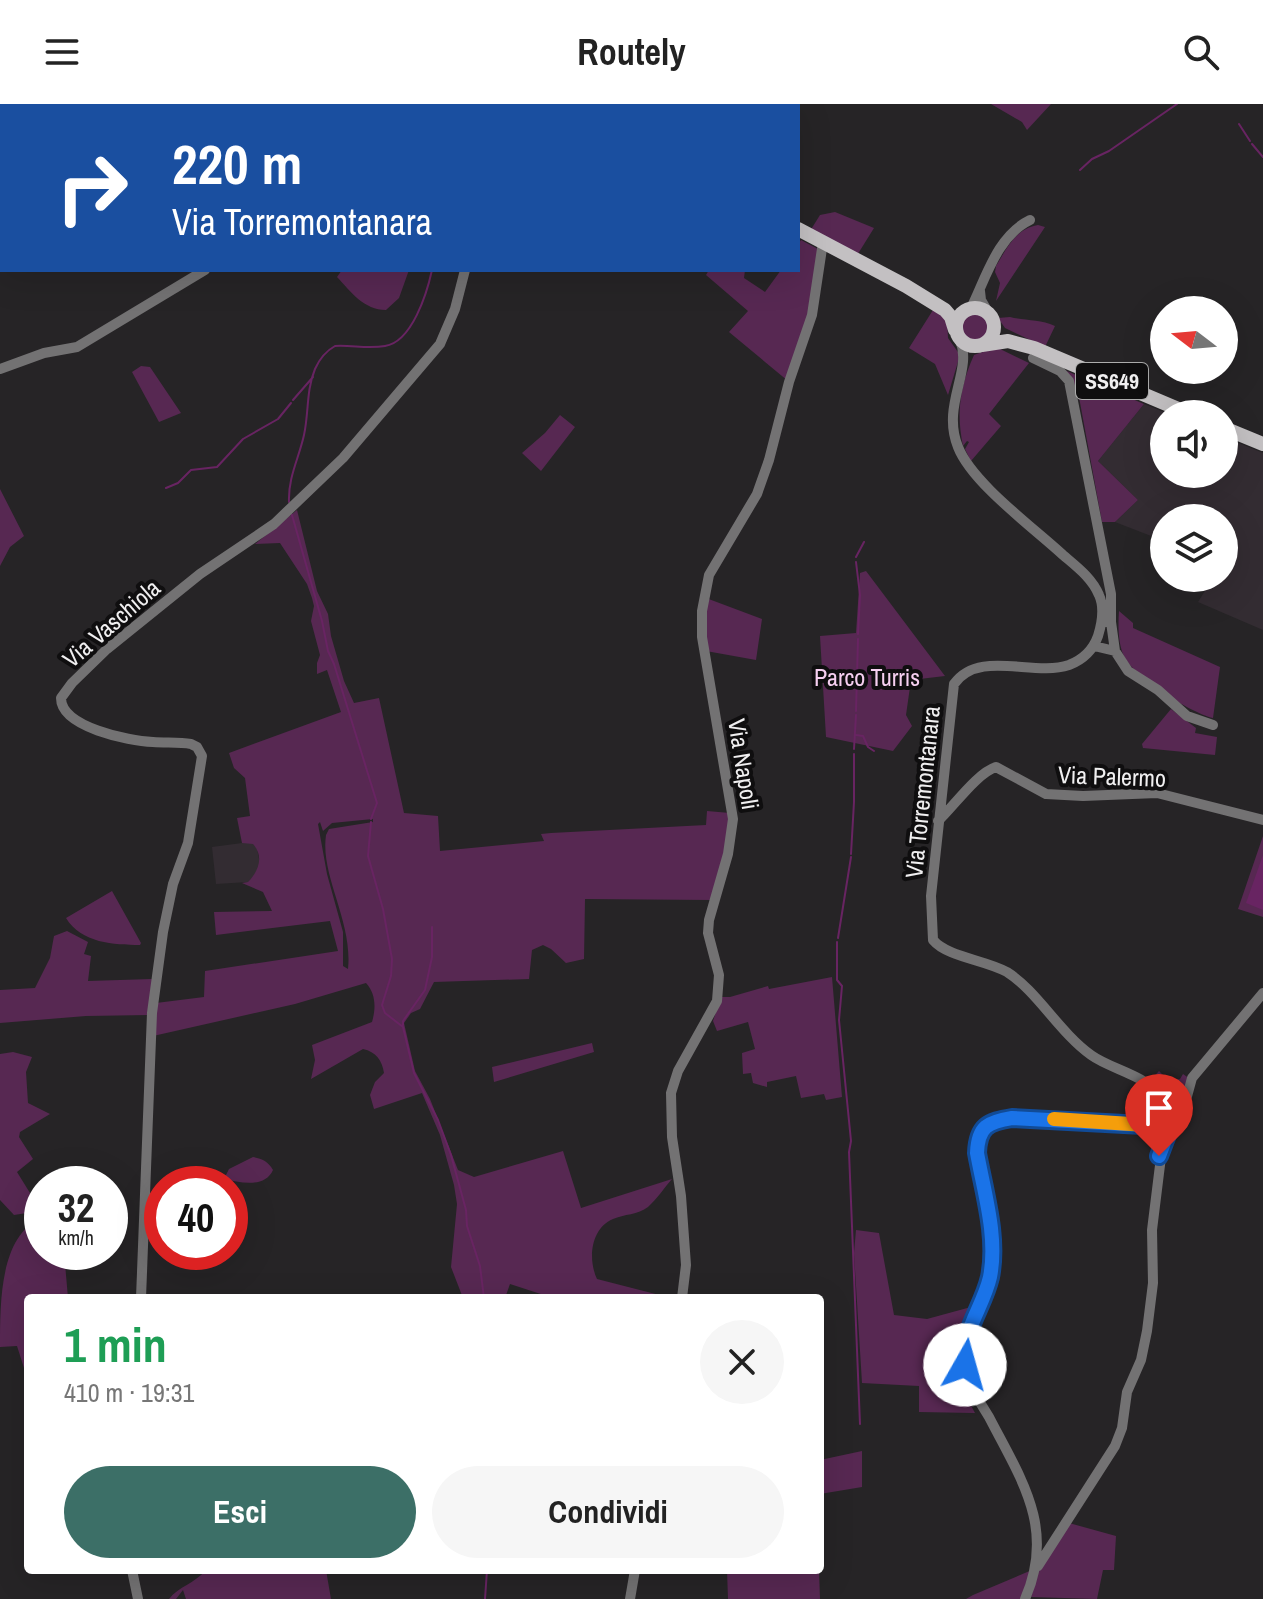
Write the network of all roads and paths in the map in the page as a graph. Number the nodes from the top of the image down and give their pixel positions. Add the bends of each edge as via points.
1 (1030, 220) dead end
2 (800, 230) edge
3 (823, 242) junction
4 (202, 272) edge
5 (464, 272) edge
6 (981, 285) junction
7 (906, 286) junction
8 (970, 308) junction
9 (990, 315) junction
10 (958, 335) junction
11 (981, 346) junction
12 (1034, 353) junction
13 (0, 369) edge
14 (961, 372) junction
15 (1154, 400) edge
16 (1238, 434) edge
17 (1263, 444) edge
18 (1106, 622) junction
19 (1094, 646) junction
20 (1115, 651) junction
21 (1213, 725) dead end
22 (1263, 820) edge
23 (938, 821) junction
24 (1263, 993) edge
25 (1145, 1083) junction
26 (1186, 1100) junction
27 (1164, 1102) junction
28 (1153, 1117) junction
29 (1167, 1135) junction
30 (141, 1294) edge
31 (682, 1294) edge
32 (1037, 1568) junction
33 (133, 1574) edge
34 (634, 1574) edge
35 (138, 1599) edge
36 (630, 1599) edge
37 (1025, 1599) edge

1 - 6 street via 1013,232
2 - 3 main road, SS649
3 - 7 main road, SS649
3 - 31 street, Via Napoli via 812,315 769,460 757,494 709,575 702,611 733,834 709,920 719,975 717,1001 671,1093 686,1265
4 - 13 street via 77,347
5 - 30 street, Via Vaschiola via 440,344 343,458 274,524 200,574 107,649 61,698 67,714 99,731 191,744 202,756 188,843 163,932 152,1013
6 - 8 street
6 - 9 street via 981,300
7 - 8 main road, SS649
7 - 10 main road, SS649 via 947,312
8 - 9 main road, SS649
8 - 10 main road via 958,317
9 - 11 main road via 994,331
9 - 12 main road, SS649
10 - 11 main road, SS649 via 969,346
10 - 14 street via 964,356
11 - 12 main road, SS649 via 1008,341
11 - 14 street via 968,356
12 - 15 main road, SS649
12 - 18 street via 1069,381 1111,594
14 - 18 street via 952,410 965,461 1088,576
16 - 17 main road
18 - 19 street
18 - 20 street
19 - 20 street
19 - 23 street, Via Torremontanara via 1079,660 1057,668 984,666 961,675 952,694
20 - 21 street via 1128,671 1187,716
22 - 23 street, Via Palermo via 1157,793 1046,794 996,767
23 - 25 street, Via Torremontanara via 931,896 934,942 1009,973 1065,1035 1093,1057
24 - 26 street via 1192,1078
25 - 27 street
25 - 28 street
26 - 27 street
26 - 29 street
27 - 28 street via 1157,1101
27 - 28 street via 1171,1115 1167,1122
28 - 29 street
28 - 32 street via 1133,1124 1012,1118 991,1122 977,1143 993,1255 984,1296 965,1341 965,1365 1029,1494 1038,1532
29 - 32 street via 1158,1164 1147,1331 1127,1392 1122,1428
32 - 37 street
33 - 35 street
34 - 36 street

